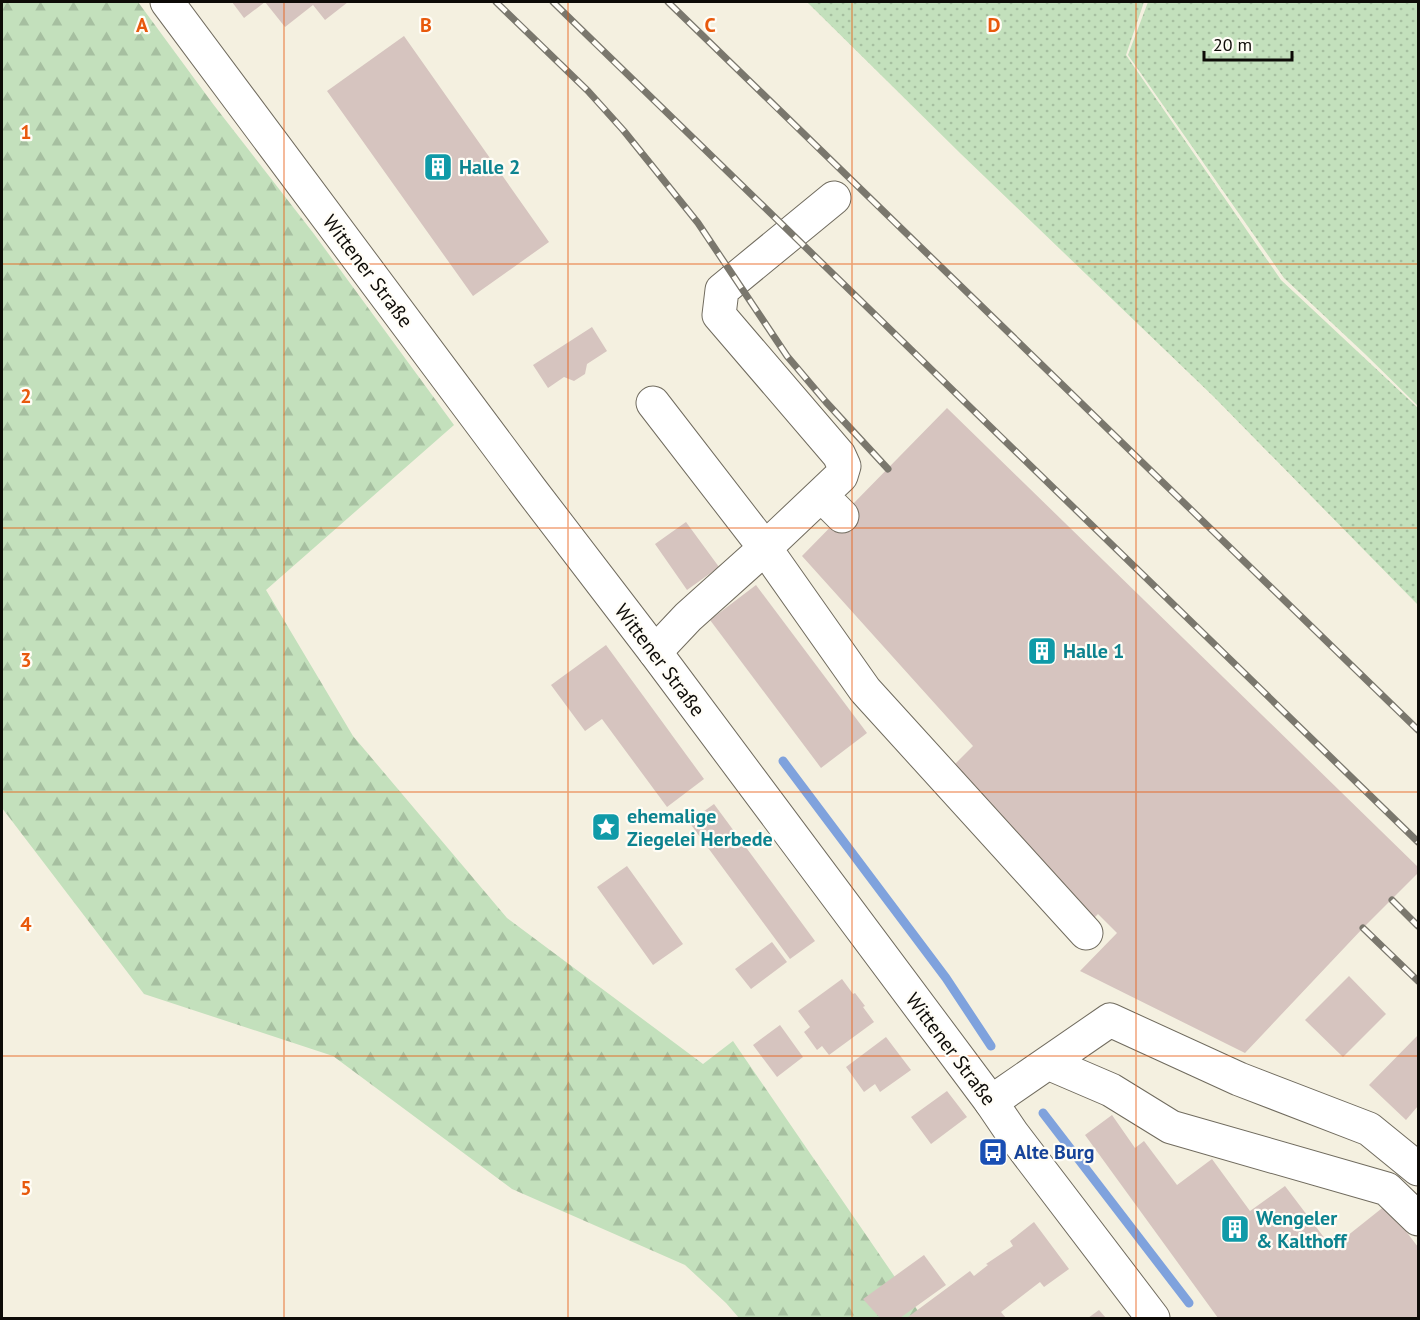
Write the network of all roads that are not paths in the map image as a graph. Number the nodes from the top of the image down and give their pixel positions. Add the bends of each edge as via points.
1 (167, 2) edge
2 (834, 198) dead end
3 (653, 403) dead end
4 (765, 548) junction
5 (655, 652) junction
6 (1086, 933) dead end
7 (1047, 1063) junction
8 (991, 1102) junction
9 (1419, 1169) edge
10 (1419, 1219) edge
11 (1153, 1318) edge

1 - 5 main road, Wittener Straße
2 - 4 main road via 722,290 719,315 839,455 844,466 832,505
3 - 4 main road
4 - 5 main road
4 - 6 main road via 865,690
5 - 8 main road, Wittener Straße
7 - 8 main road
7 - 9 main road via 1110,1020 1239,1079 1369,1129
7 - 10 main road via 1111,1090 1171,1127 1387,1190
8 - 11 main road, Wittener Straße

